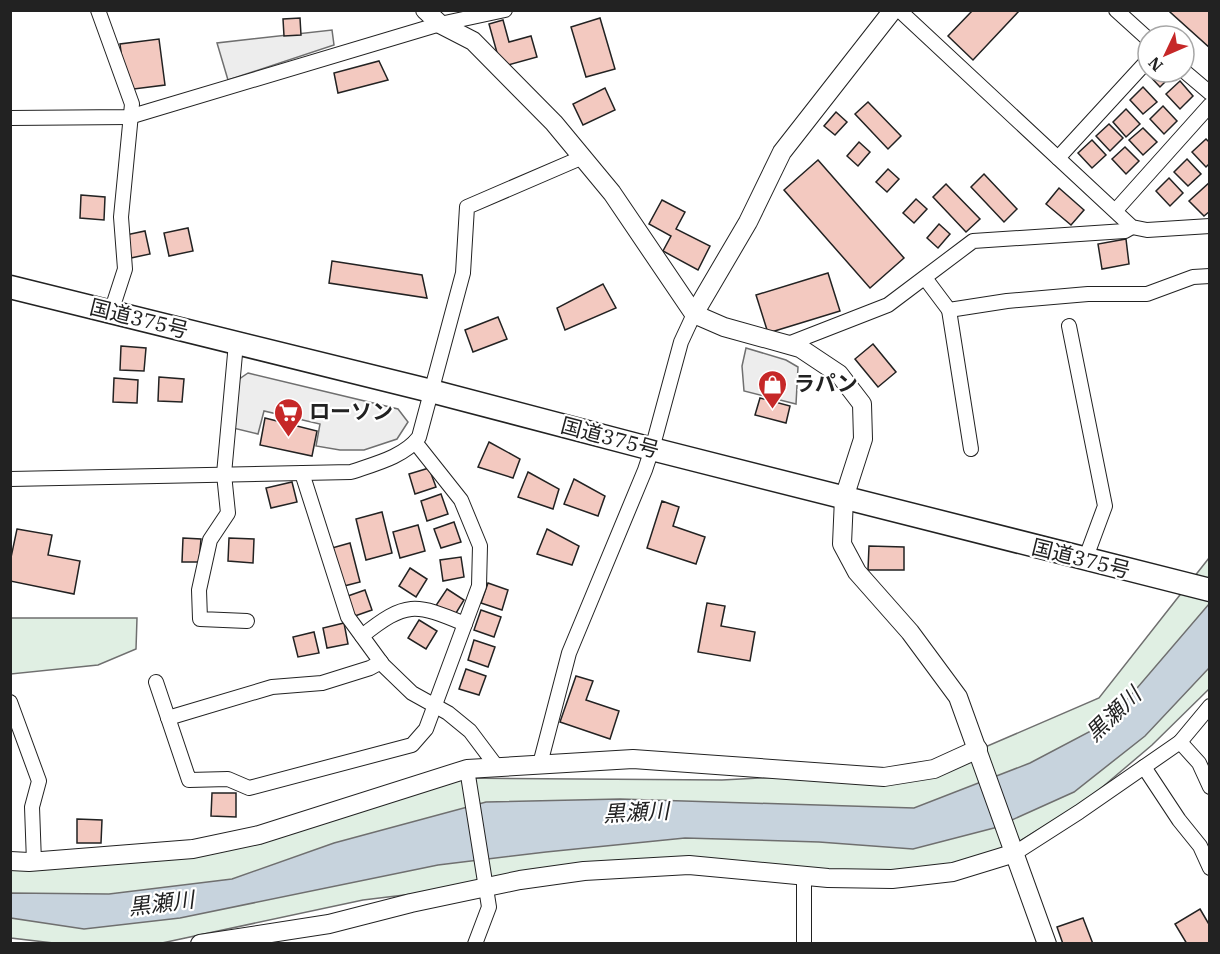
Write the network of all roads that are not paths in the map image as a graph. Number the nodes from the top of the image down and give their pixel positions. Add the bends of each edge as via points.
1 (98, 10) edge
2 (425, 10) edge
3 (505, 10) edge
4 (893, 10) edge
5 (898, 10) edge
6 (1116, 10) edge
7 (440, 24) junction
8 (1136, 28) edge
9 (1136, 73) edge
10 (1196, 82) edge
11 (1209, 93) edge
12 (1209, 105) edge
13 (129, 117) junction
14 (10, 118) edge
15 (583, 157) junction
16 (1058, 158) junction
17 (1116, 210) junction
18 (1209, 226) edge
19 (1132, 227) junction
20 (1209, 276) edge
21 (925, 278) junction
22 (10, 287) edge
23 (949, 310) junction
24 (111, 312) junction
25 (694, 314) junction
26 (1069, 326) dead end
27 (236, 343) junction
28 (788, 344) junction
29 (431, 391) junction
30 (415, 442) junction
31 (652, 449) junction
32 (971, 449) dead end
33 (302, 473) junction
34 (224, 474) junction
35 (10, 479) edge
36 (844, 498) junction
37 (1085, 560) junction
38 (1201, 589) edge
39 (247, 621) dead end
40 (465, 624) junction
41 (362, 636) junction
42 (381, 662) junction
43 (156, 682) dead end
44 (10, 702) edge
45 (435, 706) junction
46 (1209, 706) edge
47 (168, 718) junction
48 (1180, 742) junction
49 (978, 749) junction
50 (540, 764) junction
51 (497, 767) junction
52 (1144, 767) junction
53 (468, 774) junction
54 (1209, 787) edge
55 (1015, 853) junction
56 (10, 861) edge
57 (34, 862) junction
58 (1209, 868) edge
59 (804, 875) junction
60 (485, 885) junction
61 (200, 944) edge
62 (475, 944) edge
63 (804, 944) edge
64 (1047, 944) edge

1 - 13 street via 132,104
2 - 7 street
3 - 7 street
4 - 25 street via 782,152 748,222
5 - 16 street
6 - 8 street
7 - 13 street
7 - 15 street via 473,41
9 - 16 street
10 - 11 street
12 - 17 street
13 - 14 street
13 - 24 street via 121,217 125,269
15 - 25 street
15 - 29 street via 467,207 463,273
16 - 17 street
17 - 19 street
18 - 19 street via 1147,230
19 - 21 street via 1125,231 973,241
20 - 23 street via 1193,276 1148,294 1076,295
21 - 23 street
21 - 28 street via 888,305
22 - 24 highway, 国道375号
23 - 32 street
24 - 27 highway, 国道375号
25 - 28 street via 724,327
25 - 31 street via 681,342
26 - 37 street via 1105,506
27 - 29 highway, 国道375号
27 - 34 street
28 - 36 street via 839,374 862,404 863,439
29 - 30 street
29 - 31 highway, 国道375号
30 - 33 street via 412,447 351,472
30 - 40 street via 461,500 480,546 479,586
31 - 36 highway, 国道375号
31 - 50 street via 569,653
33 - 34 street
33 - 41 street via 348,616
34 - 35 street
34 - 39 street via 228,513 210,540 199,590 200,619
36 - 37 highway, 国道375号
36 - 49 street via 842,544 857,572 910,632 958,697
37 - 38 highway, 国道375号
40 - 41 street via 432,610 407,608 383,619
40 - 45 street
41 - 42 street
42 - 45 street via 412,693
42 - 47 street via 322,683 272,687
43 - 47 street
44 - 57 street via 39,781 32,807
45 - 47 street via 426,729 412,745 249,788 228,779 189,780
45 - 51 street via 470,732
46 - 48 street
48 - 52 street
48 - 54 street via 1200,763
49 - 50 street via 934,769 884,777 633,759
49 - 55 street
50 - 51 street
51 - 53 street
52 - 55 street
52 - 58 street via 1200,846
53 - 57 street via 260,835 193,849
53 - 60 street
55 - 59 street via 953,872 892,879
55 - 64 street
56 - 57 street
59 - 60 street via 688,865 584,871
59 - 63 street
60 - 61 street via 329,924
60 - 62 street via 489,906

